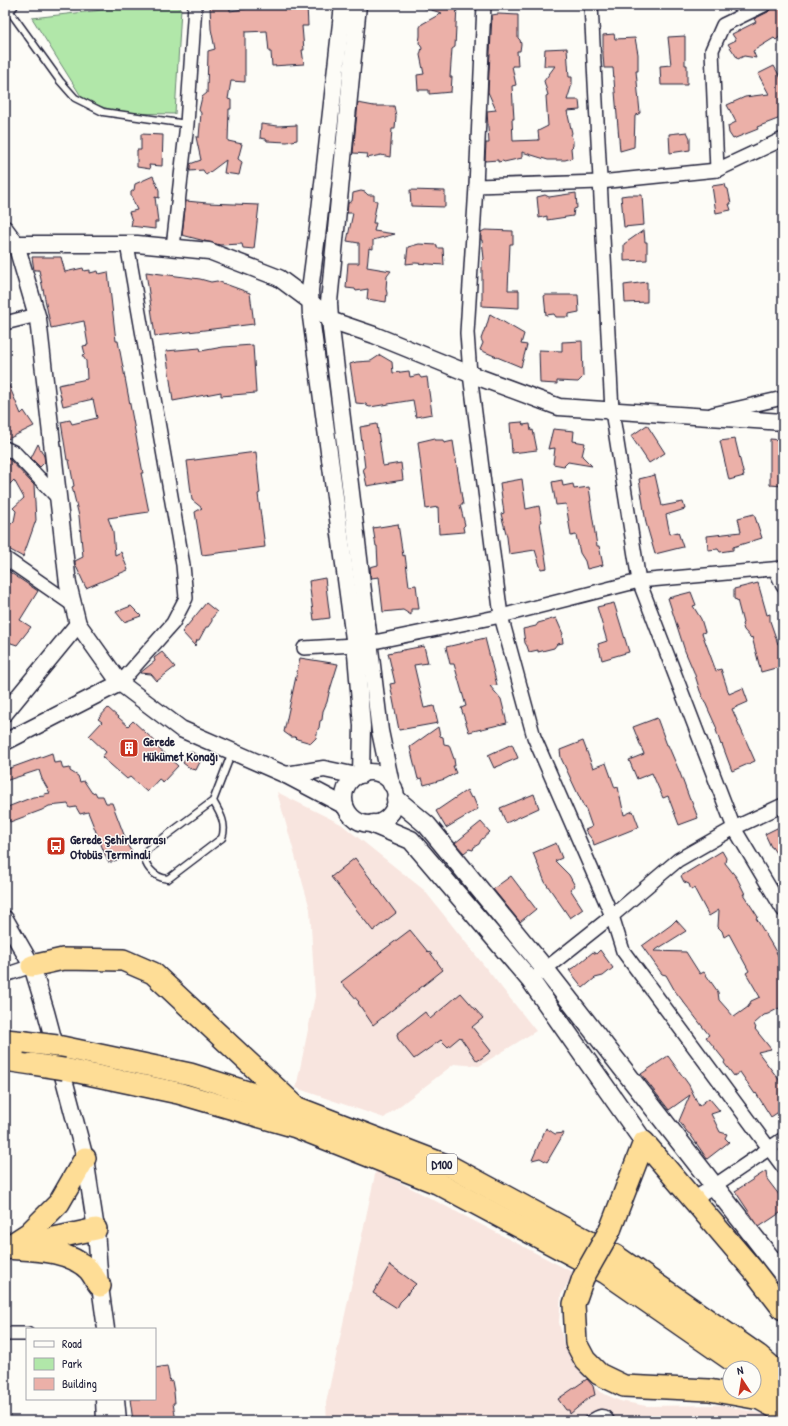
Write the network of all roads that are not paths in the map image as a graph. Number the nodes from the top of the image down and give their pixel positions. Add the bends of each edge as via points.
1 (195, 5) edge
2 (342, 5) edge
3 (358, 5) edge
4 (484, 5) edge
5 (591, 5) edge
6 (764, 5) edge
7 (7, 6) edge
8 (187, 124) junction
9 (783, 139) edge
10 (717, 170) junction
11 (600, 182) junction
12 (476, 186) junction
13 (5, 229) edge
14 (16, 244) junction
15 (127, 244) junction
16 (173, 247) junction
17 (310, 301) junction
18 (37, 315) junction
19 (330, 320) junction
20 (5, 323) edge
21 (470, 374) junction
22 (783, 398) edge
23 (612, 411) junction
24 (701, 417) junction
25 (783, 422) edge
26 (5, 448) edge
27 (58, 498) junction
28 (5, 558) edge
29 (779, 568) edge
30 (639, 581) junction
31 (783, 586) edge
32 (73, 605) junction
33 (500, 616) junction
34 (78, 624) junction
35 (362, 644) junction
36 (304, 648) dead end
37 (120, 683) junction
38 (5, 713) edge
39 (5, 742) edge
40 (232, 751) junction
41 (286, 775) junction
42 (359, 775) junction
43 (394, 792) junction
44 (213, 801) junction
45 (783, 805) edge
46 (345, 806) junction
47 (373, 824) junction
48 (734, 828) junction
49 (783, 910) edge
50 (612, 916) junction
51 (5, 919) edge
52 (32, 966) junction
53 (545, 969) junction
54 (5, 975) edge
55 (531, 981) junction
56 (15, 1041) edge
57 (5, 1060) edge
58 (298, 1108) junction
59 (783, 1139) edge
60 (644, 1142) junction
61 (770, 1148) junction
62 (85, 1158) junction
63 (783, 1167) edge
64 (714, 1186) junction
65 (693, 1199) junction
66 (96, 1229) junction
67 (5, 1248) edge
68 (783, 1274) edge
69 (100, 1286) junction
70 (783, 1309) edge
71 (106, 1328) edge
72 (5, 1334) edge
73 (26, 1334) edge
74 (731, 1360) edge
75 (783, 1377) edge
76 (762, 1385) edge
77 (104, 1400) edge
78 (116, 1400) edge
79 (783, 1403) edge
80 (783, 1412) edge
81 (105, 1421) edge
82 (118, 1421) edge
83 (586, 1421) edge
84 (612, 1421) edge

1 - 8 street
2 - 17 street
3 - 19 street via 329,302
4 - 12 street
5 - 11 street
6 - 10 street via 723,25 712,50
7 - 8 lane via 75,98 103,112
8 - 16 street
9 - 10 street
10 - 11 street
11 - 12 street
11 - 23 street
12 - 21 street via 467,333
13 - 14 street
14 - 15 street
14 - 18 street
15 - 16 street
15 - 37 street via 183,565 186,598 173,623
16 - 17 street via 209,250 279,278
17 - 19 street
17 - 35 street
18 - 20 street
18 - 27 street
19 - 21 street via 374,334
19 - 35 street
21 - 23 street via 559,407
21 - 33 street
22 - 24 street
23 - 24 street
23 - 30 street
24 - 25 street
26 - 27 street via 14,453
27 - 32 street via 68,584
28 - 32 street
29 - 30 street
29 - 31 street
30 - 33 street
30 - 48 street
32 - 34 street
33 - 35 street
33 - 50 street via 534,736
34 - 37 street
34 - 38 street
35 - 36 street
35 - 42 street
35 - 43 street
37 - 39 street
37 - 40 street via 181,729
40 - 41 street
40 - 44 lane
41 - 42 street via 324,769
41 - 46 street
42 - 43 street via 379,774 386,778
42 - 46 street via 346,789
43 - 47 street via 391,813
43 - 53 main road via 428,825
44 - 44 lane via 148,850 146,853 150,871 168,879 222,838 222,818
45 - 48 street
46 - 47 street via 353,818 366,824
47 - 55 main road via 411,840
48 - 49 street
48 - 50 street via 678,860
50 - 53 street
50 - 61 street via 622,951
51 - 52 street
52 - 54 street
52 - 58 highway via 63,959 123,960 153,973
52 - 62 street
53 - 55 street
53 - 64 main road
55 - 60 main road
56 - 58 highway, D100, bridge via 57,1046 190,1074
57 - 74 highway, D100, bridge via 178,1092 296,1127 437,1183 606,1273
58 - 75 highway, D100 via 451,1168 616,1256 758,1355
59 - 61 street
60 - 65 highway
60 - 80 highway, bridge via 610,1230 584,1278 574,1304 576,1343 585,1360 599,1374 624,1386 709,1390 760,1399
61 - 63 street
61 - 64 street
62 - 66 street
62 - 67 highway via 59,1203 29,1233
64 - 65 street
64 - 68 main road
65 - 70 highway
66 - 67 highway
66 - 69 street
67 - 69 highway via 45,1250 76,1260 89,1270
69 - 71 street
72 - 73 street
76 - 79 highway
77 - 81 street
78 - 82 street
83 - 84 lane via 602,1412 609,1415

